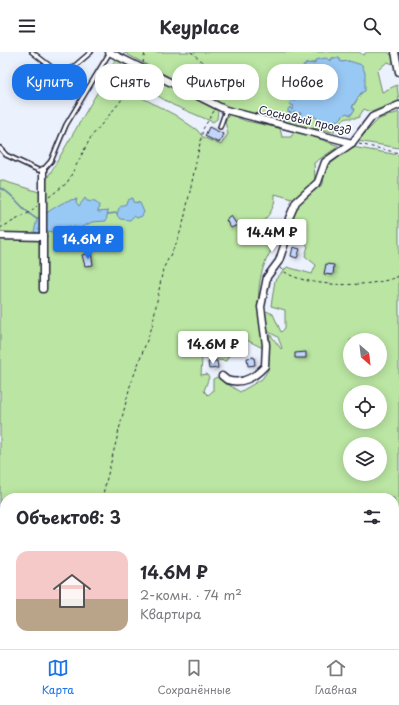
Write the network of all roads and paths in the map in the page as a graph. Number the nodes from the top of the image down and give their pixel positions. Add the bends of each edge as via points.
1 (32, 52) edge
2 (91, 52) edge
3 (110, 52) edge
4 (145, 52) edge
5 (191, 52) edge
6 (395, 52) edge
7 (135, 64) edge
8 (144, 64) edge
9 (399, 72) edge
10 (164, 78) edge
11 (121, 100) edge
12 (217, 105) junction
13 (399, 105) edge
14 (226, 110) junction
15 (220, 127) dead end
16 (352, 143) junction
17 (0, 148) edge
18 (399, 153) edge
19 (43, 170) junction
20 (43, 202) junction
21 (0, 228) edge
22 (0, 236) edge
23 (43, 237) junction
24 (276, 264) junction
25 (399, 276) edge
26 (43, 289) dead end
27 (222, 376) dead end
28 (103, 493) edge

1 - 2 lane via 63,76
3 - 7 street, Сосновый проезд
3 - 19 lane, Сосновый проезд via 66,125 51,161
4 - 8 path
5 - 12 path via 223,80
6 - 9 street
10 - 12 street, Сосновый проезд
11 - 20 path via 91,137 67,183
12 - 14 street, Сосновый проезд
12 - 28 path via 202,129 184,220 177,242 163,269 152,327 130,386
13 - 16 street, Сосновый проезд via 372,117
14 - 15 lane
14 - 16 street, Сосновый проезд
16 - 18 path
16 - 24 street via 325,162 318,182 296,202 289,218 287,237
17 - 19 lane via 6,156
19 - 20 street
20 - 21 path
20 - 23 street
22 - 23 street
23 - 26 street
24 - 25 path via 297,279 320,284 349,285 392,280
24 - 27 street via 267,277 261,307 266,345 265,366 256,376 242,381 227,380

